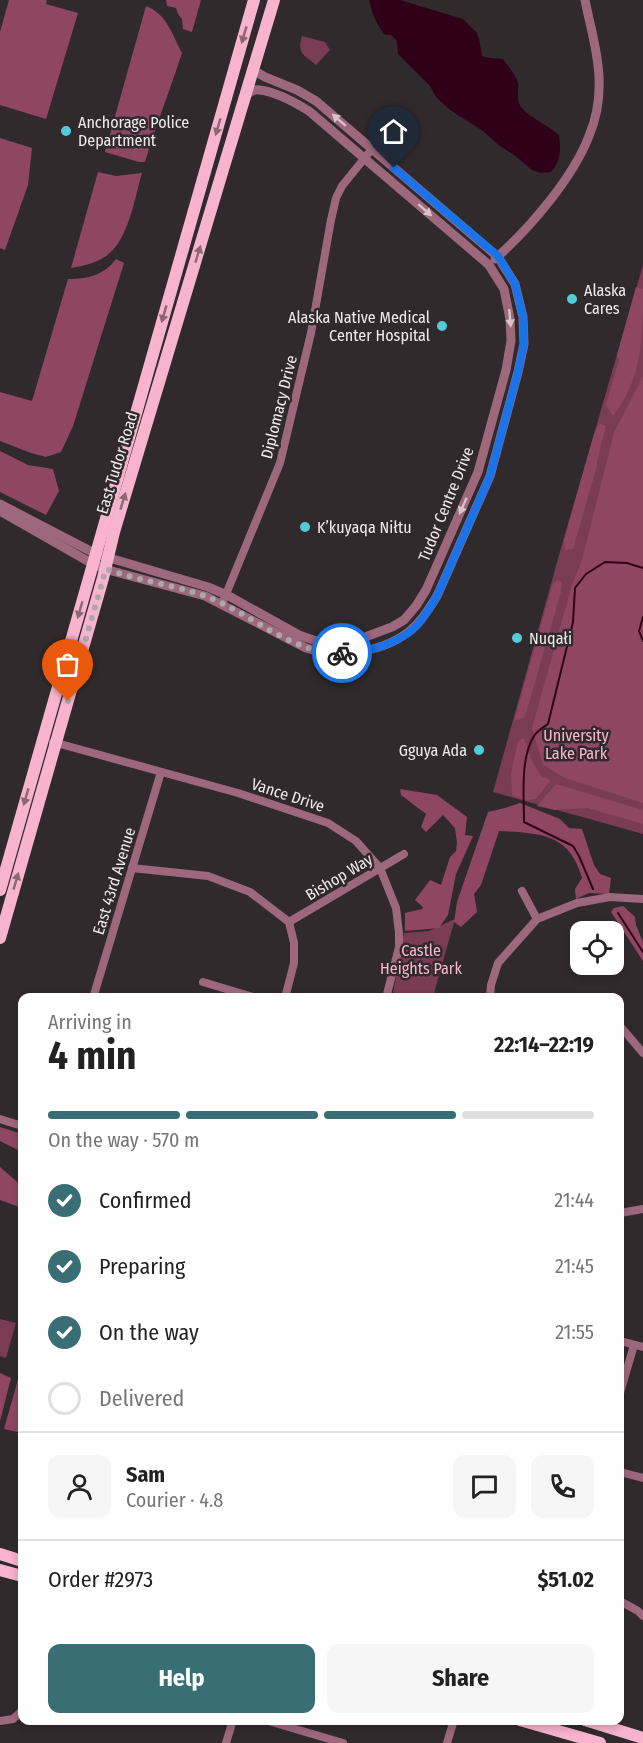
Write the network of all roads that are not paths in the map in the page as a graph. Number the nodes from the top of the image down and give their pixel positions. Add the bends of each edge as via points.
1 (255, 0) edge
2 (274, 0) edge
3 (585, 0) edge
4 (253, 70) junction
5 (246, 95) junction
6 (372, 149) junction
7 (365, 159) junction
8 (498, 256) junction
9 (489, 265) junction
10 (0, 504) edge
11 (0, 511) edge
12 (101, 561) junction
13 (224, 599) junction
14 (43, 739) junction
15 (56, 742) junction
16 (161, 772) junction
17 (404, 854) dead end
18 (132, 868) junction
19 (380, 868) junction
20 (0, 890) edge
21 (522, 891) dead end
22 (643, 899) edge
23 (537, 919) junction
24 (289, 922) junction
25 (0, 938) edge
26 (203, 982) dead end
27 (94, 993) edge
28 (239, 993) edge
29 (286, 993) edge
30 (387, 993) edge
31 (490, 993) edge
32 (624, 1031) edge
33 (643, 1053) edge
34 (0, 1119) edge
35 (18, 1125) edge
36 (643, 1209) edge
37 (624, 1212) edge
38 (624, 1342) edge
39 (634, 1345) junction
40 (643, 1347) edge
41 (624, 1379) edge
42 (624, 1473) edge
43 (643, 1478) edge
44 (0, 1554) edge
45 (18, 1560) edge
46 (0, 1570) edge
47 (18, 1575) edge
48 (624, 1603) edge
49 (643, 1616) edge
50 (18, 1715) edge
51 (0, 1721) edge
52 (231, 1725) edge
53 (283, 1725) edge
54 (452, 1725) edge
55 (537, 1725) edge
56 (601, 1725) edge
57 (643, 1738) edge
58 (226, 1743) edge
59 (343, 1743) edge
60 (447, 1743) edge
61 (600, 1743) edge

1 -> 12 main road, East Tudor Road
2 - 4 main road, East Tudor Road
3 - 8 street via 599,78 590,135 561,185
4 - 5 main road, East Tudor Road
6 -> 4 street, Tudor Centre Drive via 316,101
5 - 7 street, Tudor Centre Drive via 260,90 292,101
12 -> 5 main road, East Tudor Road via 117,521
6 - 7 street, Diplomacy Drive
6 - 8 street, Tudor Centre Drive
7 -> 9 street, Tudor Centre Drive
7 - 13 street, Diplomacy Drive via 336,198 309,342 280,463
8 - 9 street
8 - 13 street, Tudor Centre Drive via 515,284 524,344 490,476 426,614 398,639 372,649 329,654 306,648
9 -> 13 street, Tudor Centre Drive via 504,289 510,318 506,370 478,472 416,606 390,628 348,643 331,644 298,635
10 - 12 street, Tudor Centre Drive
11 - 12 street, Tudor Centre Drive
12 - 13 street, Tudor Centre Drive via 208,587
12 -> 14 main road, East Tudor Road
12 - 15 main road, East Tudor Road
14 - 15 street, Vance Drive
14 -> 20 main road, East Tudor Road
15 - 16 street, Vance Drive
25 -> 15 main road, East Tudor Road
16 - 18 street, East 43rd Avenue
16 - 19 street, Vance Drive via 328,823 356,841
17 - 19 street, Bishop Way
18 - 24 street via 208,876 250,891
18 - 27 street, East 43rd Avenue
19 - 24 street, Bishop Way
19 - 30 street, Vance Drive via 396,908 399,933
21 - 23 street
22 - 23 street via 610,897 577,903
23 - 31 street via 498,963
24 - 29 street via 294,963
26 - 28 street
32 - 33 street
34 - 35 street
36 - 37 street
38 - 39 street
39 - 40 street
39 - 41 street
42 - 43 street
44 - 45 main road
46 - 47 main road
48 - 49 street
50 - 51 street
52 - 58 street
53 - 59 street
54 - 60 street
55 - 61 main road
56 - 57 main road

